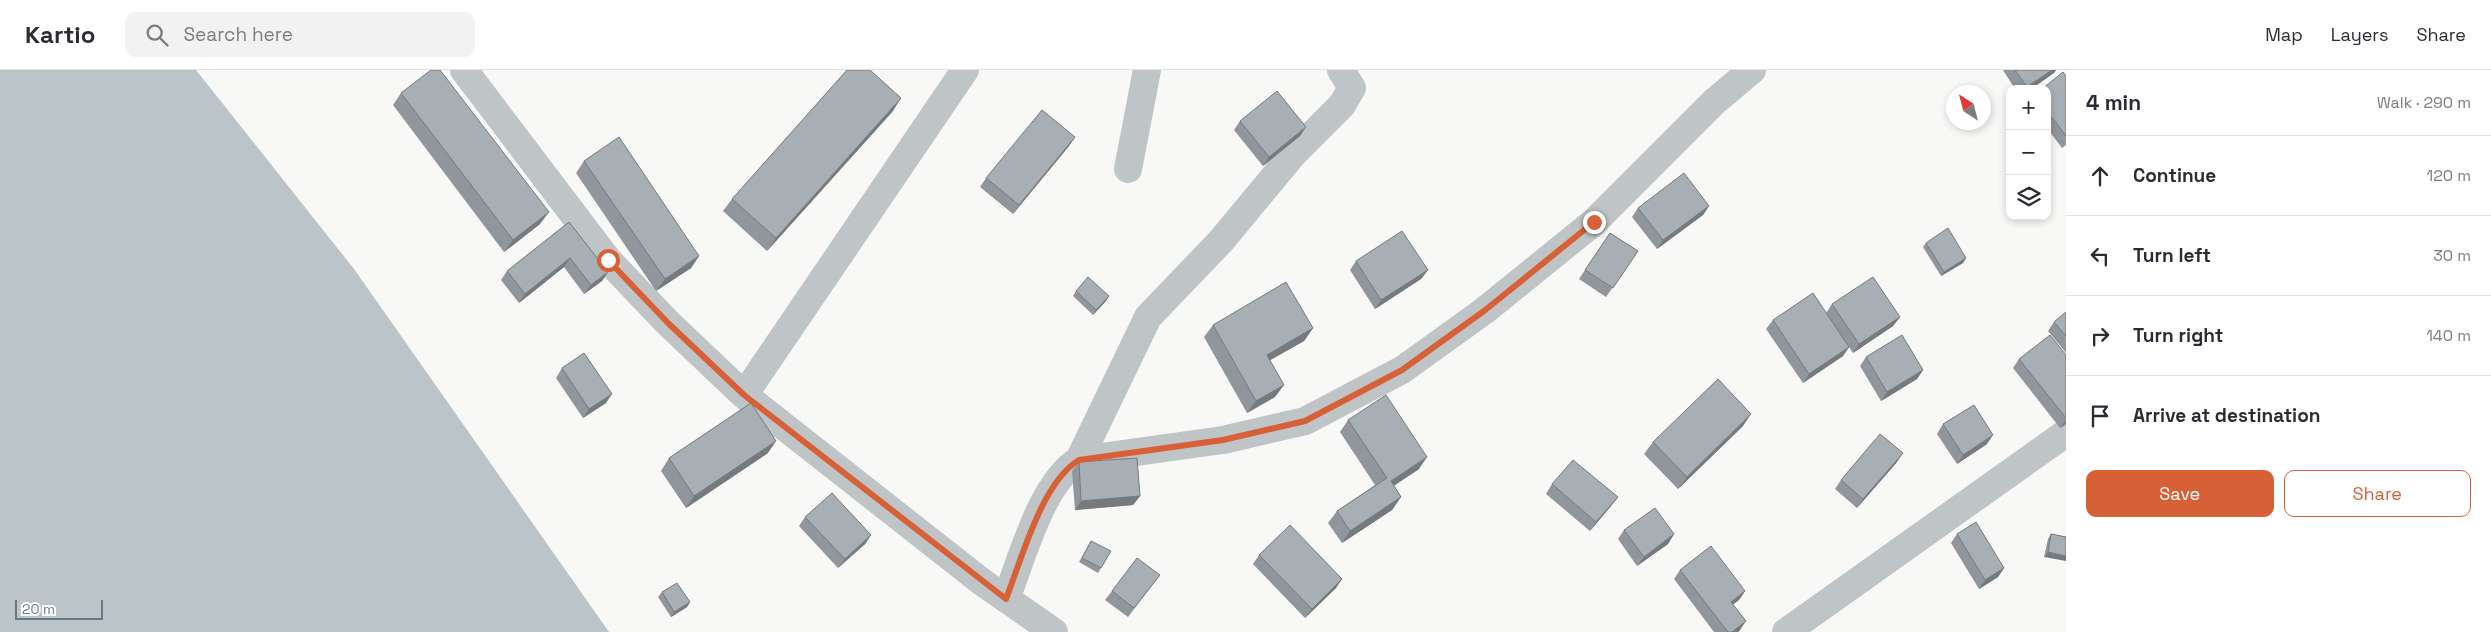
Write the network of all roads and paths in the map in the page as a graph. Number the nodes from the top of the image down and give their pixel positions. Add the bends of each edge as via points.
1 (464, 70) edge
2 (965, 70) edge
3 (1147, 70) edge
4 (1341, 70) edge
5 (1752, 70) edge
6 (1128, 169) dead end
7 (744, 395) junction
8 (2066, 432) edge
9 (1079, 460) junction
10 (1006, 599) junction
11 (1054, 632) edge
12 (1786, 632) edge

1 - 7 street via 608,260
2 - 7 street
3 - 6 street
4 - 9 street via 1352,88 1342,106 1293,154 1222,241 1148,317
5 - 9 street via 1714,102 1594,222 1484,311 1402,370 1305,421 1223,440
7 - 10 street
8 - 12 street
9 - 10 street via 1060,476 1041,509
10 - 11 street

